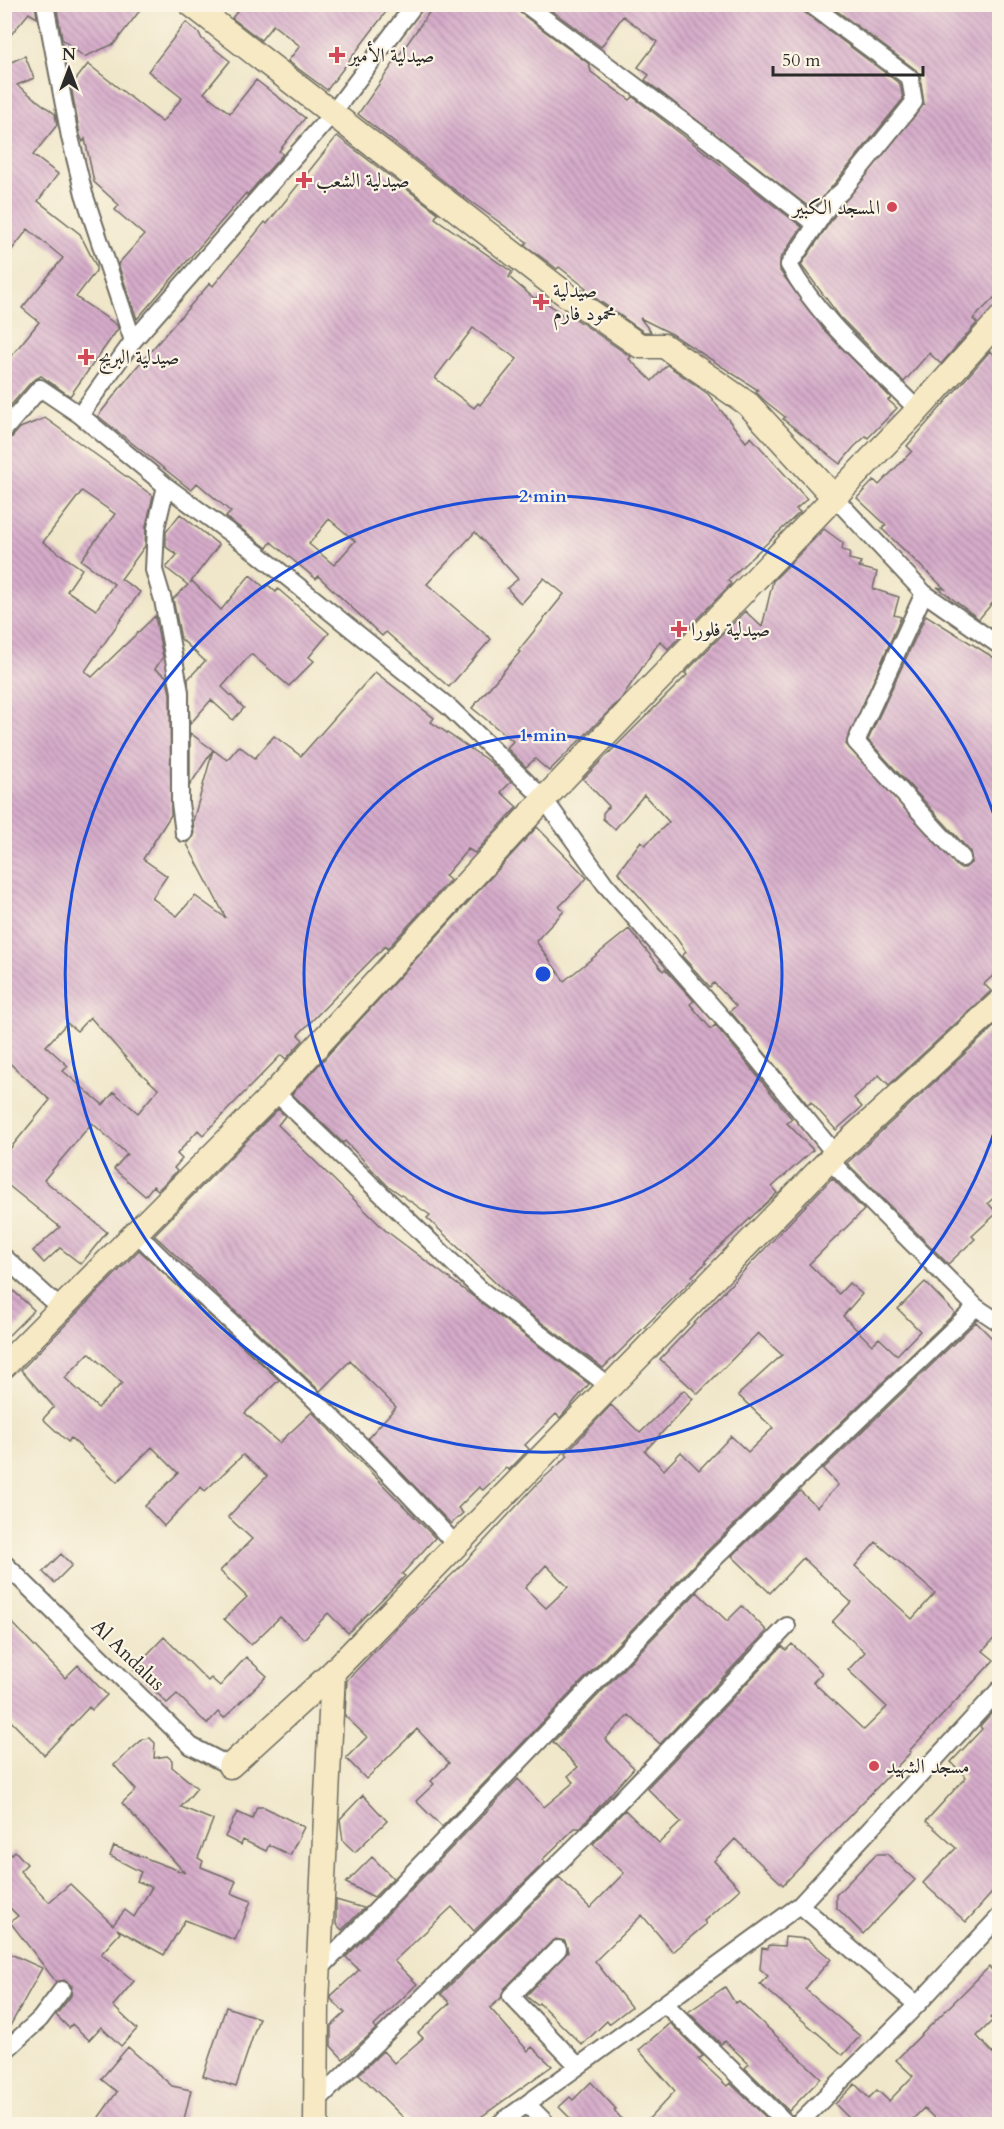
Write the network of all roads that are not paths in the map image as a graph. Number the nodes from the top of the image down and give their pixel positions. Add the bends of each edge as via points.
1 (45, 4) edge
2 (191, 4) edge
3 (415, 4) edge
4 (525, 4) edge
5 (810, 4) edge
6 (332, 114) junction
7 (816, 225) junction
8 (999, 319) edge
9 (134, 341) junction
10 (918, 410) junction
11 (80, 415) junction
12 (4, 430) edge
13 (166, 486) junction
14 (834, 498) junction
15 (924, 593) junction
16 (999, 646) edge
17 (544, 799) junction
18 (184, 833) dead end
19 (962, 858) dead end
20 (999, 1002) edge
21 (275, 1092) junction
22 (835, 1154) junction
23 (137, 1233) junction
24 (4, 1257) edge
25 (976, 1307) junction
26 (60, 1308) junction
27 (999, 1323) edge
28 (4, 1366) edge
29 (609, 1386) junction
30 (455, 1544) junction
31 (4, 1563) edge
32 (787, 1626) dead end
33 (333, 1672) junction
34 (999, 1689) edge
35 (230, 1766) joint
36 (800, 1905) junction
37 (998, 1920) edge
38 (558, 1949) dead end
39 (319, 1970) junction
40 (62, 1990) dead end
41 (666, 2005) junction
42 (917, 2005) junction
43 (4, 2052) edge
44 (578, 2066) junction
45 (528, 2104) junction
46 (316, 2113) edge
47 (499, 2124) edge
48 (547, 2124) edge
49 (787, 2124) edge
50 (798, 2124) edge

1 - 9 street via 84,194
2 - 6 street
3 - 6 street
4 - 7 street
5 - 7 street via 910,78 914,102
6 - 9 street
6 - 14 street via 567,296 640,346 664,346 748,404
7 - 10 street via 789,265 800,285
8 - 10 street
9 - 11 street
10 - 14 street
11 - 12 street via 40,387
11 - 13 street
13 - 17 street via 257,553 450,708
13 - 18 street via 156,528 154,570 180,692 180,803
14 - 15 street
14 - 17 street
15 - 16 street
15 - 19 street via 856,742
17 - 21 street
17 - 22 street via 605,884
20 - 22 street
21 - 23 street
21 - 29 street via 481,1290
22 - 25 street via 837,1167
22 - 29 street
23 - 26 street
23 - 30 street via 388,1471
24 - 26 street
25 - 27 street
25 - 39 street via 716,1557
26 - 28 street
29 - 30 street
30 - 33 street
31 - 35 street, Al Andalus via 191,1746
32 - 46 street
33 - 35 street
33 - 39 street
34 - 36 street
36 - 41 street
36 - 42 street
37 - 42 street
38 - 44 street via 511,1996
39 - 46 street
40 - 43 street via 40,2019
41 - 44 street
41 - 49 street
42 - 50 street
44 - 45 street
45 - 47 street
45 - 48 street

